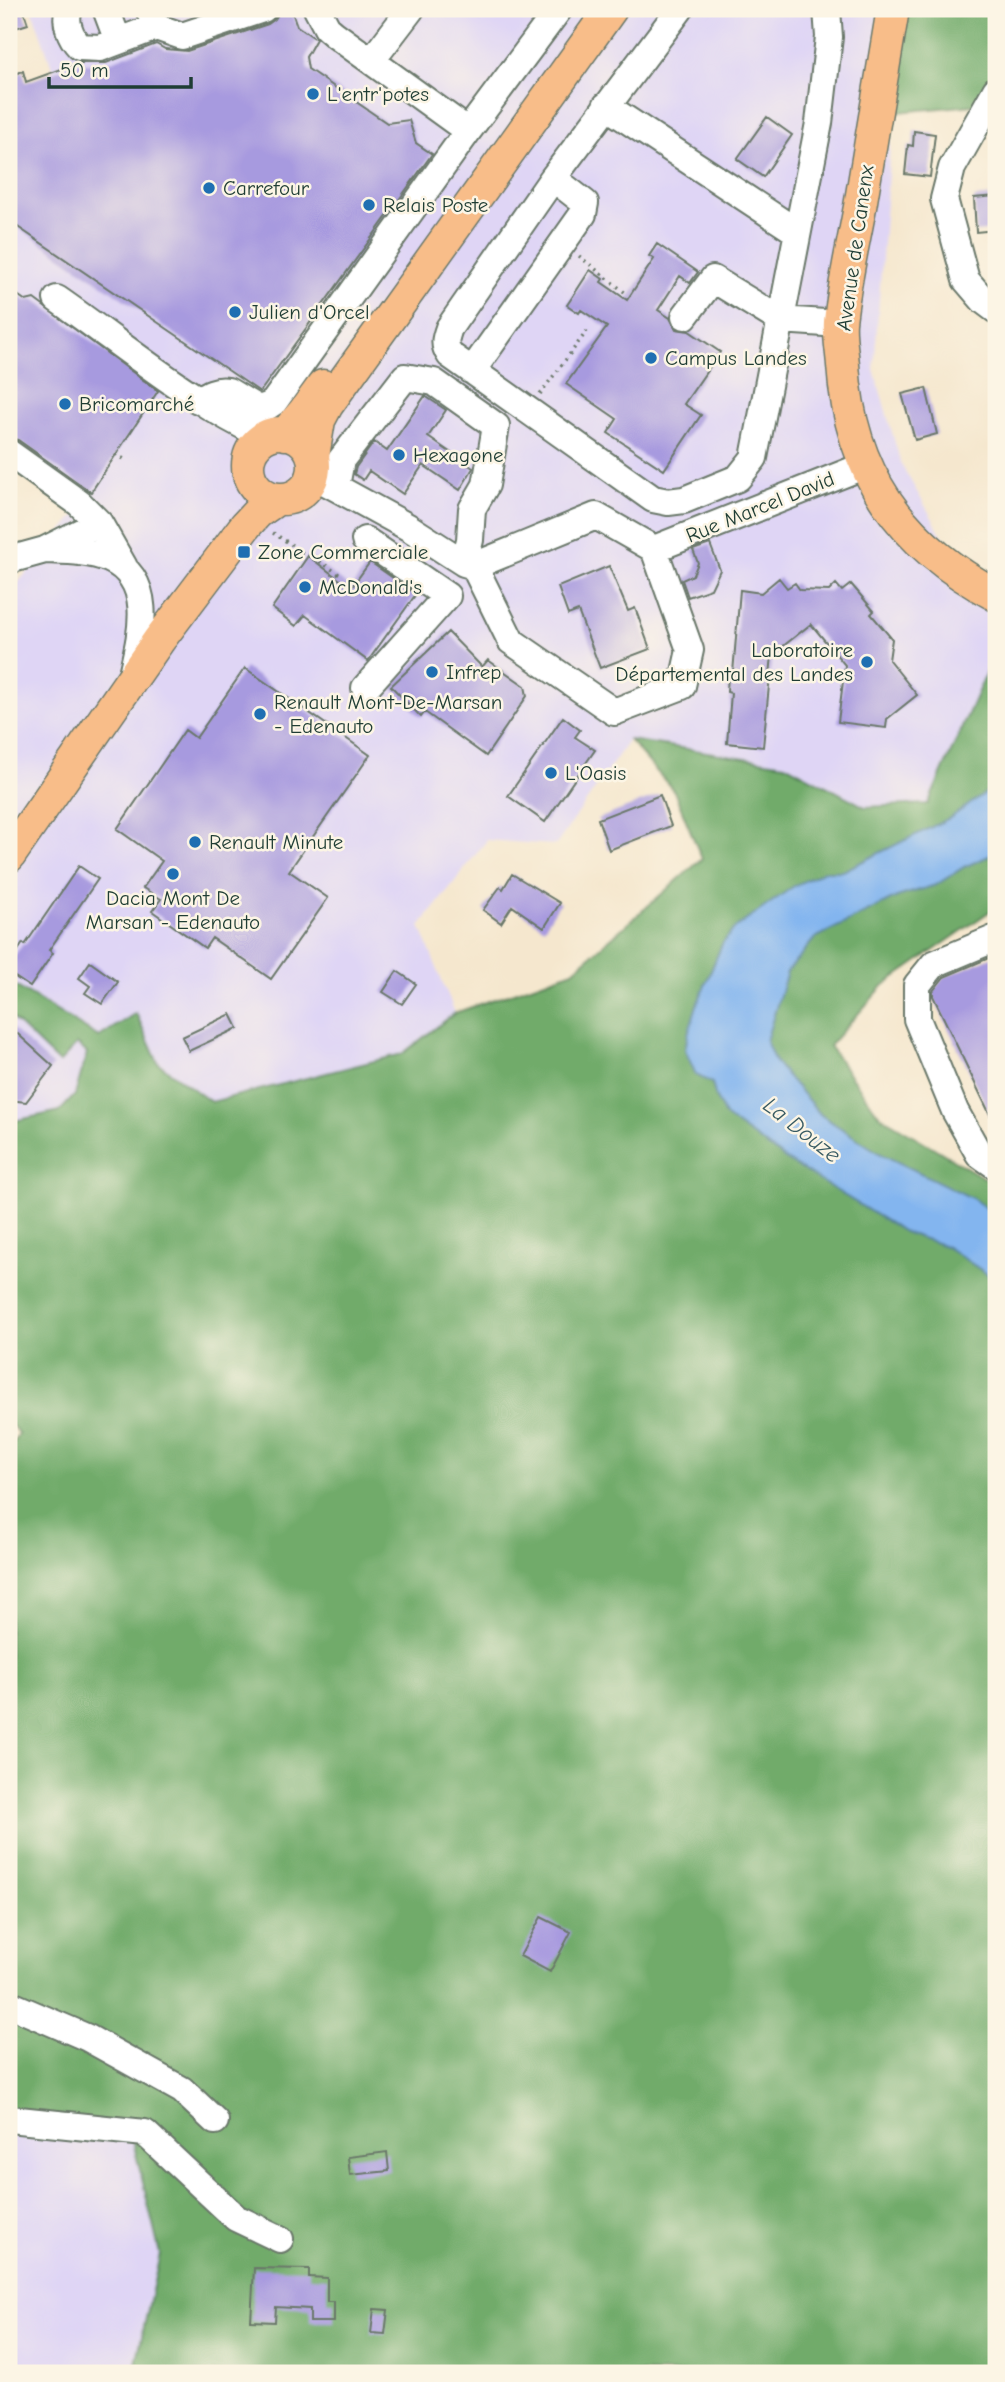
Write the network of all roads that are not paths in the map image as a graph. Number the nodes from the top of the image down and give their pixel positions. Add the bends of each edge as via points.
1 (70, 9) edge
2 (106, 9) edge
3 (263, 9) edge
4 (317, 9) edge
5 (411, 9) edge
6 (559, 9) edge
7 (592, 9) edge
8 (611, 9) edge
9 (680, 9) edge
10 (827, 9) edge
11 (893, 9) edge
12 (153, 18) edge
13 (118, 41) junction
14 (372, 60) junction
15 (996, 90) edge
16 (606, 106) junction
17 (468, 131) junction
18 (553, 178) junction
19 (797, 232) junction
20 (57, 299) dead end
21 (996, 310) edge
22 (685, 316) dead end
23 (780, 320) junction
24 (840, 324) junction
25 (471, 371) junction
26 (198, 400) junction
27 (263, 450) junction
28 (9, 453) edge
29 (866, 465) junction
30 (320, 472) junction
31 (277, 499) junction
32 (99, 523) junction
33 (365, 540) dead end
34 (654, 549) junction
35 (46, 550) junction
36 (9, 561) edge
37 (469, 564) junction
38 (124, 567) junction
39 (996, 595) edge
40 (159, 639) junction
41 (131, 680) junction
42 (365, 688) dead end
43 (9, 856) edge
44 (996, 937) edge
45 (996, 1166) edge
46 (9, 2004) edge
47 (9, 2119) edge
48 (215, 2122) dead end
49 (281, 2239) dead end

1 - 13 street via 66,19 80,47 100,48
2 - 13 street
3 - 12 street via 182,36
4 - 14 street via 327,28
5 - 14 street
6 - 17 street
7 - 27 main road via 304,412
8 - 30 main road via 327,405 319,421
9 - 16 street
10 - 19 street via 829,37 819,123
11 - 24 main road, Avenue de Canenx
12 - 13 street
14 - 17 street
15 - 21 street via 952,168 944,199 966,280
16 - 18 street
16 - 19 street
17 - 26 street via 274,402 258,409 223,390
18 - 25 street via 449,328 445,348
18 - 25 street via 585,203 583,214
19 - 23 street
20 - 26 street
22 - 23 street via 713,279
23 - 24 street
23 - 25 street via 754,458 738,478 684,500 653,499
24 - 29 main road, Avenue de Canenx via 845,393
26 - 27 street via 235,423
27 - 30 main road via 302,441
27 - 31 main road via 261,492
27 - 40 main road via 233,514
28 - 32 street via 79,503
29 - 34 street, Rue Marcel David
29 - 39 main road, Avenue de Canenx via 889,508 925,548
30 - 31 main road via 296,496
30 - 37 street
30 - 37 street via 341,460 405,377 434,382 496,426 486,485 472,509
31 - 40 main road via 246,525
32 - 35 street
32 - 38 street
33 - 42 street via 447,596
34 - 37 street via 596,516
34 - 37 street via 690,650 682,685 614,712 511,641
35 - 36 street
35 - 38 street via 108,558
38 - 41 street via 137,584 142,617
40 - 41 main road
41 - 43 main road
44 - 45 street via 934,964 917,985 917,1019 979,1154
46 - 48 street via 88,2038 182,2090
47 - 49 street via 145,2133 236,2218

